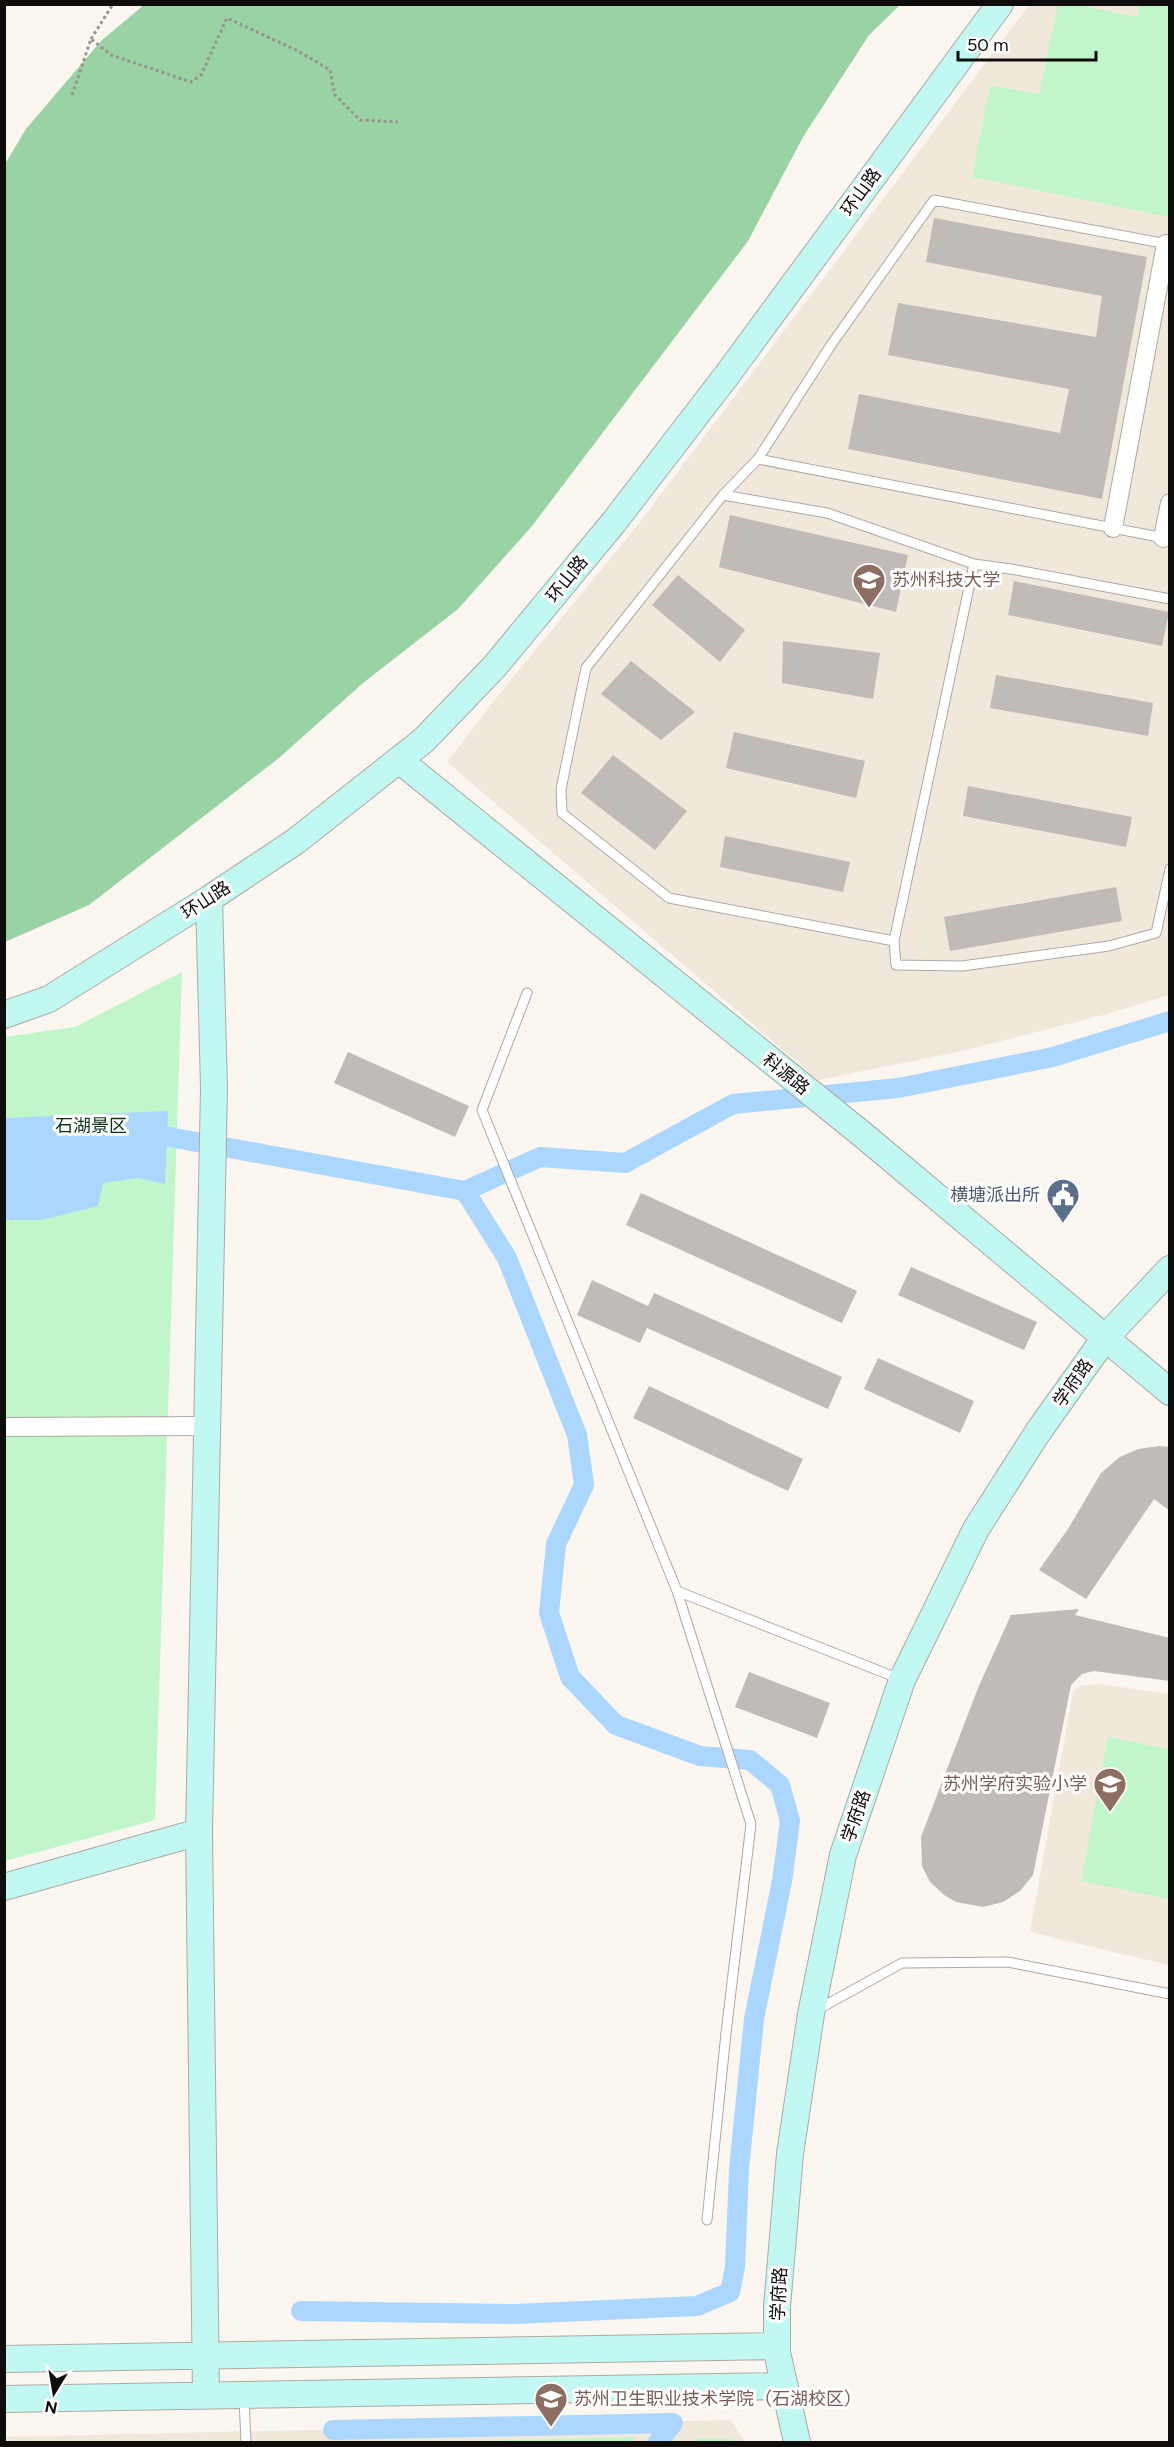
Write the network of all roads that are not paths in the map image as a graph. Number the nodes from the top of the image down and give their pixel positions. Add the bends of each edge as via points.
1 (1000, 4) edge
2 (1168, 244) edge
3 (758, 459) junction
4 (723, 495) junction
5 (1170, 503) edge
6 (1113, 528) junction
7 (1166, 539) edge
8 (974, 564) junction
9 (1170, 599) edge
10 (399, 760) junction
11 (1170, 869) edge
12 (209, 899) junction
13 (894, 941) junction
14 (527, 993) dead end
15 (4, 1015) edge
16 (1170, 1269) edge
17 (1105, 1338) junction
18 (1170, 1392) edge
19 (206, 1426) junction
20 (4, 1427) edge
21 (677, 1591) junction
22 (902, 1680) junction
23 (199, 1832) junction
24 (4, 1887) edge
25 (1170, 1994) edge
26 (811, 2014) junction
27 (706, 2220) dead end
28 (777, 2346) junction
29 (205, 2356) junction
30 (4, 2359) edge
31 (785, 2386) junction
32 (244, 2395) junction
33 (206, 2396) junction
34 (4, 2399) edge
35 (246, 2442) edge
36 (797, 2442) edge

1 - 10 street, 环山路 via 614,522 495,666
2 - 3 lane via 934,200 831,345
2 - 6 street
3 - 4 lane
3 - 6 lane
4 - 8 lane via 827,513
4 - 13 lane via 586,668 561,789 561,813 669,898
5 - 7 street
6 - 7 lane
8 - 9 lane
8 - 13 lane
10 - 12 street, 环山路 via 296,841
10 - 17 street, 科源路 via 863,1135
11 - 13 lane via 1156,933 1118,944 962,966 896,965
12 - 15 street, 环山路 via 49,999
12 - 19 street via 213,1088
14 - 21 lane via 482,1110
16 - 17 street, 学府路
17 - 18 street, 科源路
17 - 22 street, 学府路 via 976,1529
19 - 20 street
19 - 23 street
21 - 22 lane
21 - 27 lane via 751,1824
22 - 26 street, 学府路 via 843,1855
23 - 24 street
23 - 29 street
25 - 26 lane via 1008,1962 902,1963
26 - 28 street, 学府路 via 790,2154
28 - 29 street
28 - 31 street, 学府路
29 - 30 street
29 - 33 street
31 - 32 street
31 - 36 street, 学府路
32 - 33 street
32 - 35 lane
33 - 34 street

